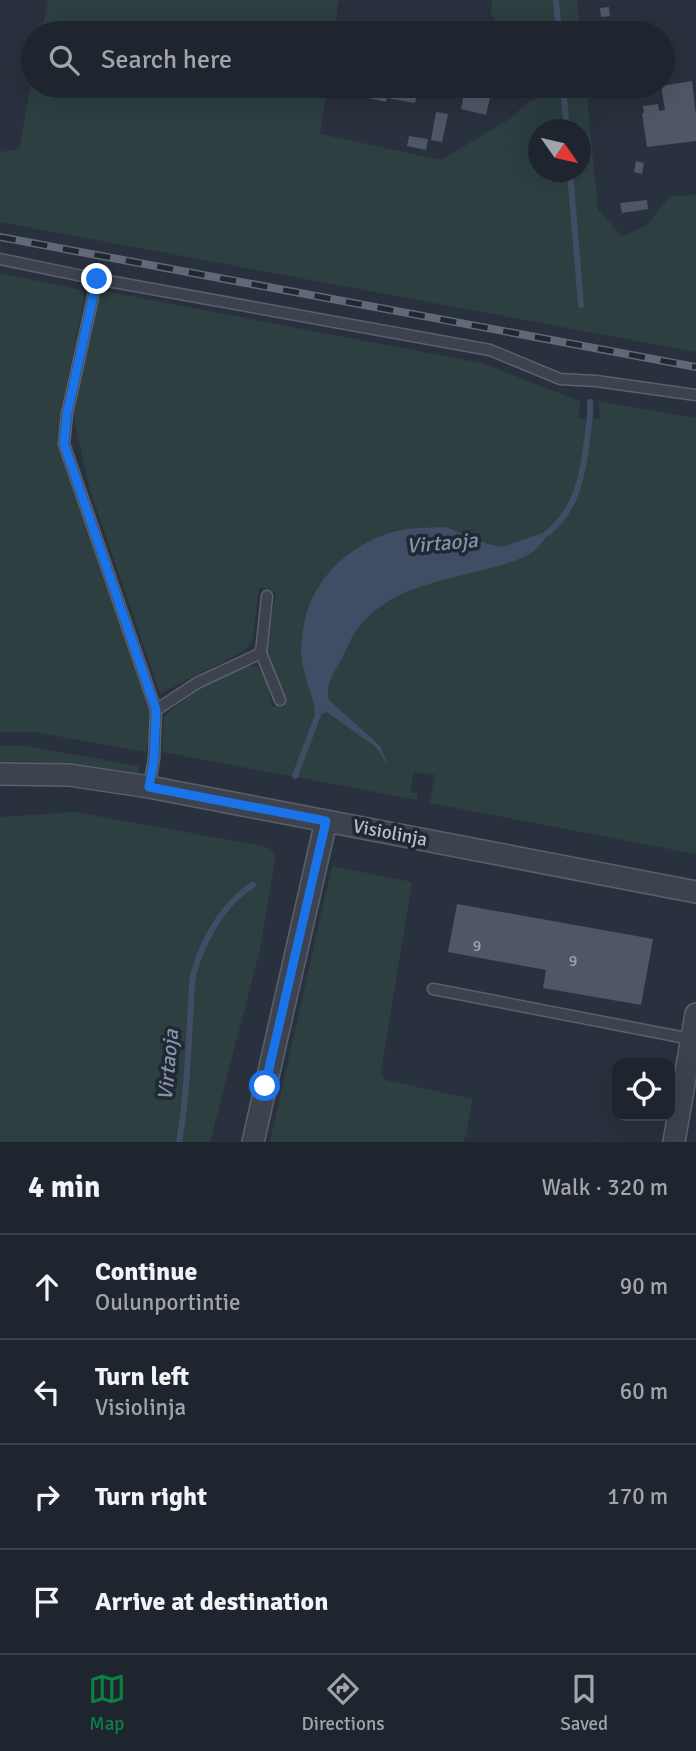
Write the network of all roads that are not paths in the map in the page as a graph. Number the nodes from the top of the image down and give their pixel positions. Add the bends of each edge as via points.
1 (0, 259) edge
2 (97, 279) junction
3 (696, 395) edge
4 (267, 596) dead end
5 (261, 653) junction
6 (280, 700) dead end
7 (156, 710) junction
8 (0, 774) edge
9 (149, 787) junction
10 (326, 821) junction
11 (696, 892) edge
12 (433, 989) dead end
13 (696, 1014) edge
14 (691, 1039) junction
15 (253, 1142) edge
16 (674, 1142) edge

1 - 2 lane
2 - 3 lane via 490,350 560,379
2 - 7 lane via 64,444
4 - 5 lane
5 - 6 lane
5 - 7 lane via 197,683
7 - 9 lane
8 - 9 street, Visiolinja via 69,775
9 - 10 street, Visiolinja
10 - 11 street, Visiolinja
10 - 15 street
12 - 14 lane
13 - 14 street
14 - 16 street

